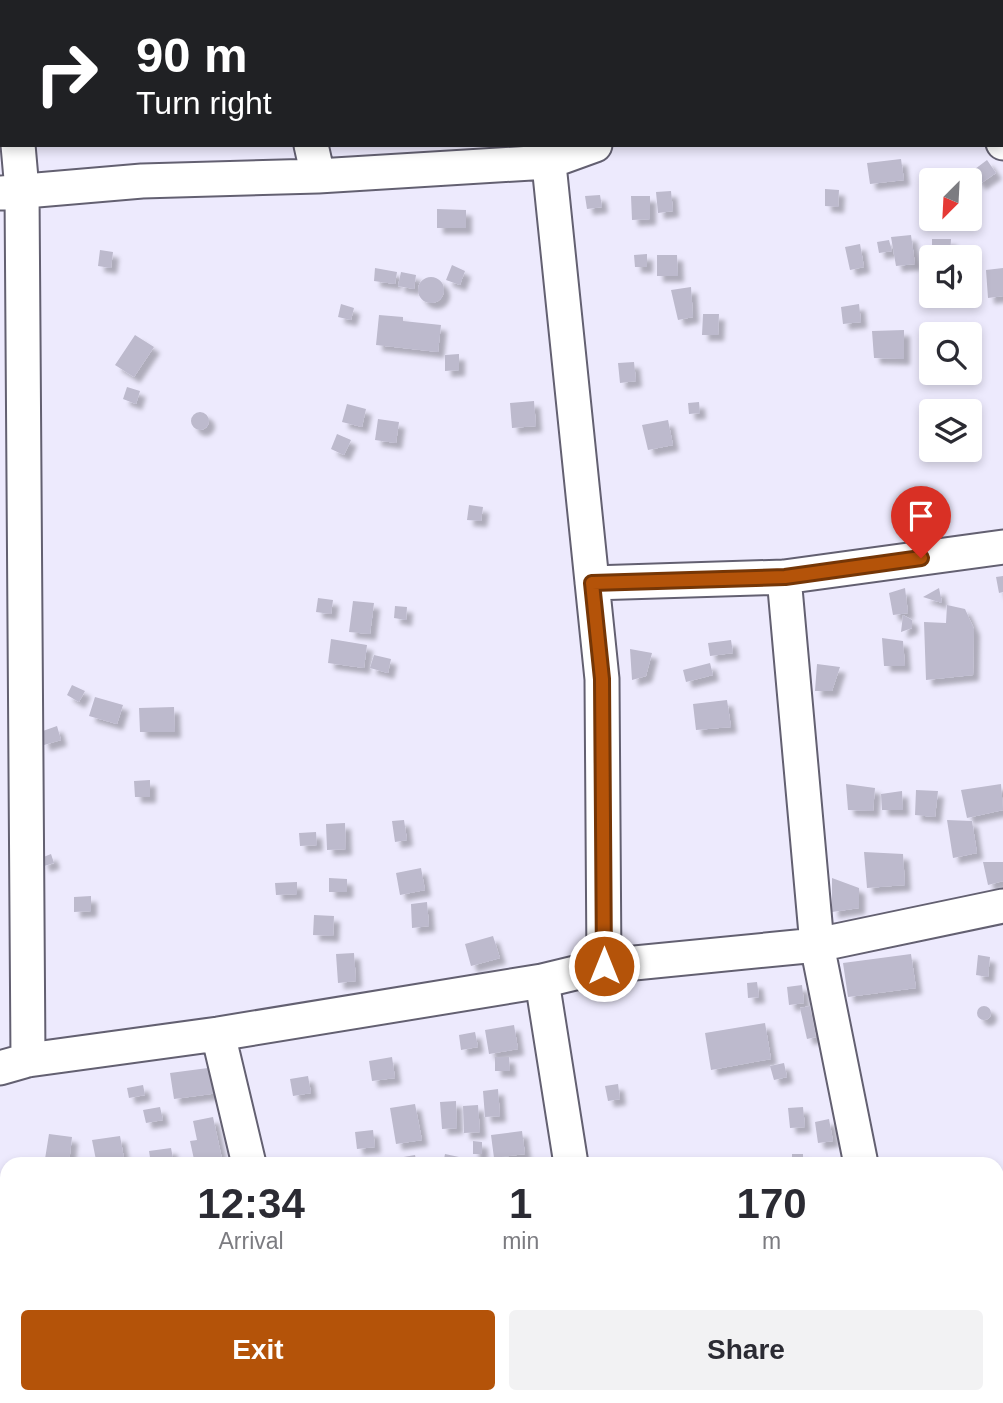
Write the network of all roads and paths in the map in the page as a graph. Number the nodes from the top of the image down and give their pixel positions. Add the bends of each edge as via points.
1 (18, 147) edge
2 (584, 147) edge
3 (547, 154) edge
4 (315, 161) edge
5 (11, 192) edge
6 (1003, 547) edge
7 (785, 577) junction
8 (592, 583) junction
9 (1003, 906) edge
10 (817, 945) junction
11 (604, 966) junction
12 (542, 981) junction
13 (218, 1034) junction
14 (14, 1064) edge
15 (248, 1157) edge
16 (570, 1157) edge
17 (860, 1157) edge

1 - 5 street
2 - 3 street
3 - 4 street
3 - 8 street
4 - 5 street
5 - 14 street
6 - 7 street
7 - 8 street
7 - 10 street
8 - 11 street via 602,679
9 - 10 street
10 - 11 street
10 - 17 street
11 - 12 street
12 - 13 street
12 - 16 street
13 - 14 street
13 - 15 street

